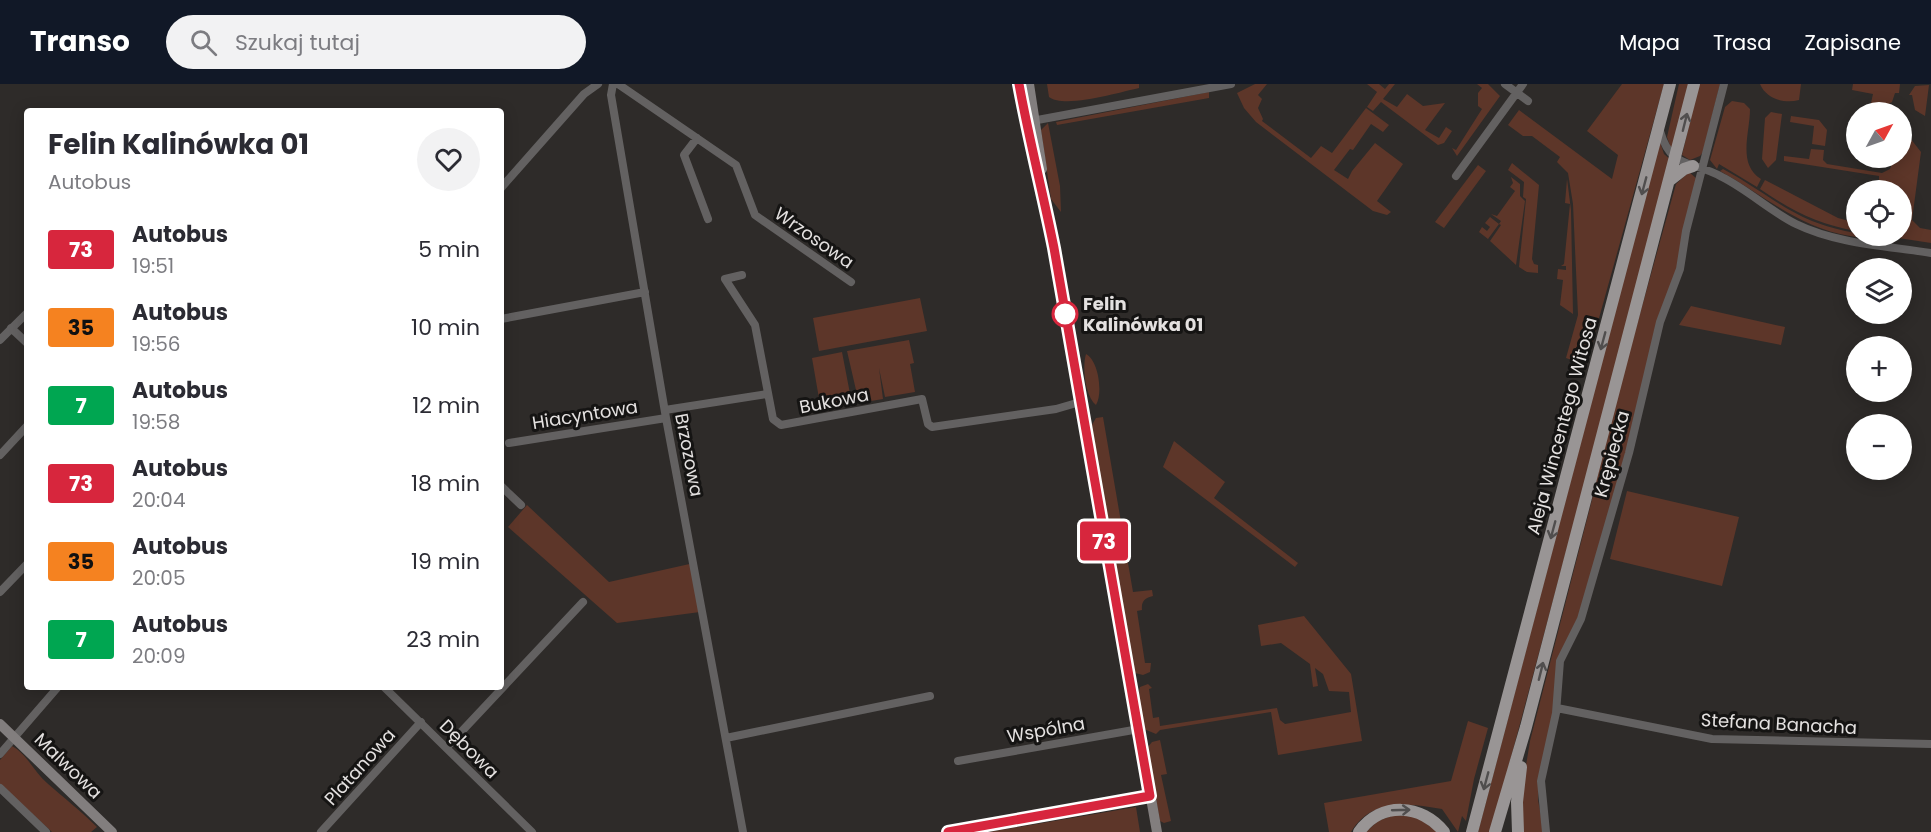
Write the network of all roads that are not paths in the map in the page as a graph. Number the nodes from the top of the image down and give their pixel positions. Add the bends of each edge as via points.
1 (598, 84) edge
2 (613, 84) edge
3 (618, 84) edge
4 (1019, 84) edge
5 (1029, 84) edge
6 (1231, 84) edge
7 (1506, 84) edge
8 (1523, 84) edge
9 (1670, 84) edge
10 (1694, 84) edge
11 (1724, 84) edge
12 (1517, 93) junction
13 (1528, 101) dead end
14 (1031, 121) junction
15 (1659, 130) junction
16 (697, 138) junction
17 (1675, 159) junction
18 (1698, 167) junction
19 (1456, 176) dead end
20 (1670, 181) junction
21 (504, 185) edge
22 (708, 219) dead end
23 (1931, 253) edge
24 (742, 275) dead end
25 (851, 282) dead end
26 (645, 292) junction
27 (24, 316) edge
28 (504, 318) edge
29 (11, 328) junction
30 (0, 340) edge
31 (24, 340) edge
32 (767, 394) junction
33 (1080, 402) junction
34 (665, 414) junction
35 (24, 429) edge
36 (509, 442) dead end
37 (0, 455) edge
38 (504, 489) edge
39 (521, 505) dead end
40 (24, 567) edge
41 (0, 592) edge
42 (583, 602) dead end
43 (504, 686) edge
44 (55, 690) edge
45 (387, 690) edge
46 (500, 690) edge
47 (930, 696) dead end
48 (1557, 708) junction
49 (421, 722) junction
50 (0, 723) edge
51 (1526, 728) junction
52 (1139, 729) junction
53 (15, 738) junction
54 (726, 738) junction
55 (1931, 744) edge
56 (447, 747) junction
57 (0, 754) edge
58 (958, 761) dead end
59 (0, 788) edge
60 (1150, 796) junction
61 (46, 832) edge
62 (112, 832) edge
63 (321, 832) edge
64 (532, 832) edge
65 (742, 832) edge
66 (948, 832) edge
67 (1156, 832) edge
68 (1359, 832) edge
69 (1444, 832) edge
70 (1472, 832) edge
71 (1495, 832) edge
72 (1518, 832) edge
73 (1546, 832) edge

1 - 21 street via 584,94
2 - 26 street, Brzozowa via 611,95
3 - 16 street, Wrzosowa
4 - 14 street
5 - 14 street
6 - 14 street
7 - 12 street
8 - 12 street
9 - 15 main road, Aleja Wincentego Witosa
17 -> 10 main road
11 - 18 street, Krępiecka
12 - 13 street
12 - 19 street
14 - 33 street
15 - 17 street via 1665,148
15 -> 70 main road, Aleja Wincentego Witosa
16 - 22 street via 684,154
16 - 25 street, Wrzosowa via 736,165 755,215
17 - 18 street
17 - 20 main road
18 - 20 main road via 1684,169
18 - 23 street via 1808,229
18 - 48 street, Krępiecka via 1680,269 1660,322 1629,453 1581,620 1560,661
51 -> 20 main road
24 - 32 street, Bukowa via 725,279 755,325
26 - 28 street
26 - 34 street, Brzozowa
27 - 29 street
29 - 30 street
29 - 31 street
32 - 33 street, Bukowa via 773,419 781,425 922,399 932,427
32 - 34 street
33 - 52 street
34 - 36 street, Hiacyntowa
34 - 54 street, Brzozowa
35 - 37 street
38 - 39 street
40 - 41 street
42 - 43 street
44 - 53 street
45 - 49 street, Dębowa
46 - 56 street
47 - 54 street
48 - 55 street, Stefana Banacha via 1712,739
48 - 73 street, Krępiecka via 1541,781
49 - 56 street, Dębowa
49 - 63 street, Platanowa
50 - 53 street, Malwowa
51 - 71 main road
51 - 72 main road via 1518,788
52 - 58 street, Wspólna
52 - 60 street
53 - 57 street
53 - 62 street, Malwowa
54 - 65 street, Brzozowa
56 - 64 street, Dębowa
59 - 61 street
60 - 66 street
60 - 67 street
68 -> 69 main road via 1378,815 1406,809 1427,816

